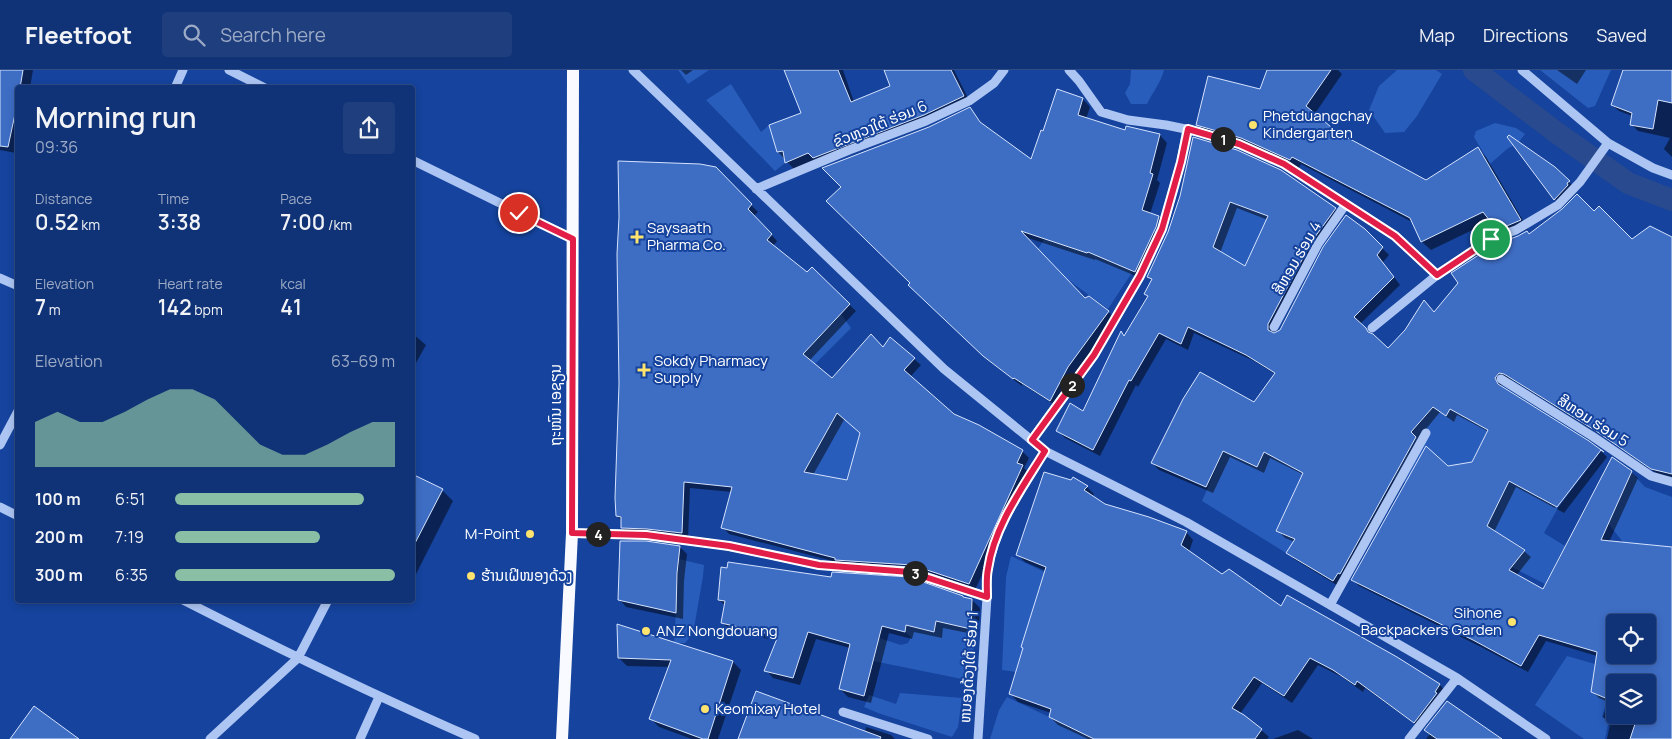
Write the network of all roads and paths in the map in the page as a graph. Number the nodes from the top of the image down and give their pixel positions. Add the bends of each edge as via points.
1 (183, 70) edge
2 (229, 70) edge
3 (573, 70) edge
4 (633, 70) edge
5 (1004, 70) edge
6 (1069, 70) edge
7 (1522, 70) edge
8 (176, 85) edge
9 (259, 85) edge
10 (1188, 129) junction
11 (1608, 143) junction
12 (415, 161) edge
13 (1672, 175) edge
14 (756, 189) junction
15 (1346, 204) junction
16 (573, 239) junction
17 (1437, 275) junction
18 (0, 278) edge
19 (15, 285) edge
20 (1274, 327) dead end
21 (1372, 328) dead end
22 (1501, 379) dead end
23 (15, 417) edge
24 (1426, 433) dead end
25 (1032, 440) junction
26 (0, 445) edge
27 (1045, 451) junction
28 (1672, 482) edge
29 (0, 507) edge
30 (15, 514) edge
31 (572, 533) junction
32 (987, 597) junction
33 (189, 603) edge
34 (326, 603) edge
35 (1330, 605) junction
36 (298, 658) junction
37 (1457, 678) junction
38 (379, 697) junction
39 (842, 712) dead end
40 (210, 739) edge
41 (360, 739) edge
42 (475, 739) edge
43 (562, 739) edge
44 (928, 739) edge
45 (978, 739) edge
46 (1409, 739) edge
47 (1546, 739) edge

1 - 8 street
2 - 9 street
3 - 16 main road, ຖະໜົນ ເອຊຽນ
4 - 14 street
5 - 14 street, ຂົວຫຼວງໃຕ້ ຮ່ອມ 6 via 994,83 969,101
6 - 10 street via 1101,112 1128,120
7 - 11 street
10 - 15 street via 1239,144 1284,164
10 - 25 street via 1162,229 1140,276 1094,355
11 - 13 street
11 - 17 street via 1580,182 1558,205 1516,230 1491,239
12 - 16 street
14 - 25 street via 944,368
15 - 17 street via 1395,236
15 - 20 street, ສີຫອມ ຮ່ອມ 4 via 1318,244
16 - 31 main road, ຖະໜົນ ເອຊຽນ
17 - 21 street
18 - 19 street
22 - 28 street, ສີຫອມ ຮ່ອມ 5 via 1651,476
23 - 26 street
24 - 35 street
25 - 27 street
27 - 32 street, ຫນອງດ້ວງໃຕ້ ຮ່ອມ 1 via 995,541 988,570
27 - 35 street via 1186,522
29 - 30 street
31 - 32 street via 646,535 729,546 819,565 910,572
31 - 43 main road, ຖະໜົນ ເອຊຽນ
32 - 45 street, ຫນອງດ້ວງໃຕ້ ຮ່ອມ 1
33 - 36 street
34 - 36 street
35 - 37 street
36 - 38 street
36 - 40 street
37 - 46 street
37 - 47 street
38 - 41 street
38 - 42 street
39 - 44 street

